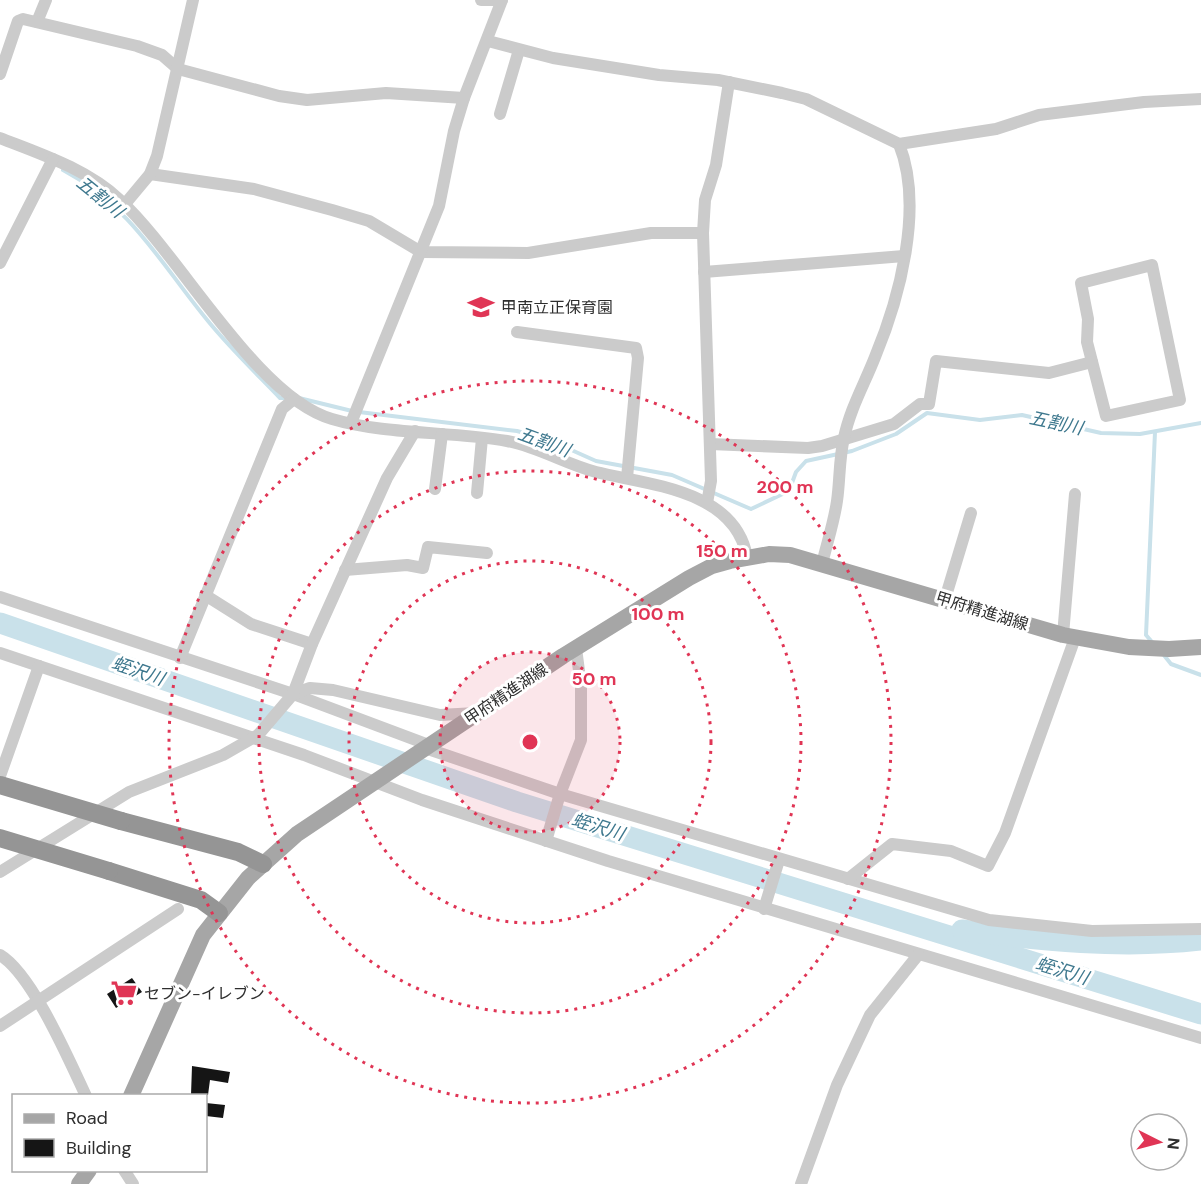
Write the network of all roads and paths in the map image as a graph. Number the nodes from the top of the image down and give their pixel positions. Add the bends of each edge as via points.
1 (46, 0) edge
2 (193, 0) edge
3 (481, 0) edge
4 (502, 0) edge
5 (37, 22) junction
6 (488, 42) junction
7 (519, 50) junction
8 (178, 69) junction
9 (0, 74) edge
10 (729, 82) junction
11 (464, 98) junction
12 (1201, 99) edge
13 (500, 114) dead end
14 (0, 138) edge
15 (899, 144) junction
16 (53, 159) junction
17 (150, 174) junction
18 (125, 204) junction
19 (703, 233) junction
20 (420, 252) junction
21 (904, 256) junction
22 (0, 263) edge
23 (704, 272) junction
24 (517, 332) dead end
25 (1092, 362) junction
26 (294, 399) junction
27 (351, 423) junction
28 (415, 431) junction
29 (442, 434) junction
30 (482, 438) junction
31 (843, 440) junction
32 (710, 444) junction
33 (627, 478) junction
34 (435, 489) dead end
35 (477, 493) dead end
36 (1075, 494) dead end
37 (707, 503) junction
38 (971, 513) dead end
39 (487, 553) dead end
40 (747, 557) junction
41 (822, 564) junction
42 (345, 570) junction
43 (206, 595) junction
44 (0, 597) edge
45 (945, 599) junction
46 (1069, 637) junction
47 (312, 644) junction
48 (1201, 647) edge
49 (576, 648) junction
50 (0, 653) edge
51 (180, 658) junction
52 (39, 666) junction
53 (289, 698) junction
54 (477, 713) junction
55 (255, 737) junction
56 (425, 748) junction
57 (0, 776) edge
58 (376, 780) junction
59 (0, 785) edge
60 (559, 796) junction
61 (0, 838) edge
62 (547, 838) junction
63 (0, 847) edge
64 (19, 860) junction
65 (778, 862) junction
66 (263, 864) junction
67 (0, 872) edge
68 (848, 879) junction
69 (766, 904) junction
70 (178, 909) dead end
71 (219, 913) junction
72 (1201, 928) edge
73 (0, 955) edge
74 (918, 955) junction
75 (37, 1002) junction
76 (0, 1026) edge
77 (1201, 1038) edge
78 (85, 1094) edge
79 (131, 1094) edge
80 (801, 1184) edge

1 - 5 street
2 - 8 street
3 - 4 street
4 - 6 street
5 - 8 street via 137,46 162,55
5 - 9 street via 18,21
6 - 7 street
6 - 11 street
7 - 10 street via 626,71
7 - 13 street
8 - 11 street via 307,100 386,93
8 - 17 street
10 - 15 street via 806,99
10 - 19 street via 716,165 705,200
11 - 20 street via 439,206
12 - 15 street via 1039,115 996,129
14 - 16 street
15 - 21 street via 906,162 909,190
16 - 18 street via 87,176
16 - 22 street
17 - 18 street
17 - 20 street via 254,189 332,210 369,221
18 - 26 street via 245,350
19 - 20 street via 651,233 528,254
19 - 23 street
20 - 27 street
21 - 23 street
21 - 31 street via 890,318 854,402
23 - 32 street
24 - 33 street via 636,348
25 - 25 street via 1081,283 1152,265 1180,400 1106,416
25 - 31 street via 1049,373 936,361 929,404 920,404 894,424
26 - 27 street via 312,412
26 - 43 street via 282,409
27 - 28 street
28 - 29 street
28 - 42 street via 387,478
29 - 30 street
29 - 34 street
30 - 33 street via 538,448 569,464
30 - 35 street
31 - 32 street via 808,448
31 - 41 street via 837,502
32 - 37 street
33 - 37 street via 671,487
36 - 46 street
37 - 40 street via 735,526
38 - 45 street
39 - 42 street via 428,547 423,568 407,565
40 - 41 main road, 甲府精進湖線 via 790,555
40 - 49 main road, 甲府精進湖線 via 712,566 689,578
41 - 45 main road, 甲府精進湖線
42 - 47 street
43 - 47 street via 251,624
43 - 51 street
44 - 51 street
45 - 46 main road, 甲府精進湖線
46 - 48 main road, 甲府精進湖線 via 1148,648
46 - 68 street via 1005,833 988,866 951,851 892,844
47 - 53 street
49 - 54 main road, 甲府精進湖線
49 - 60 street via 581,740
50 - 52 street
51 - 53 street
52 - 55 street
52 - 57 street
53 - 54 street via 310,688 440,715
53 - 55 street
53 - 56 street
54 - 56 main road, 甲府精進湖線
55 - 58 street
55 - 64 street via 223,755 129,792
56 - 58 main road, 甲府精進湖線
56 - 60 street
58 - 62 street
58 - 66 main road, 甲府精進湖線 via 297,834
59 - 66 highway, bridge via 238,852
60 - 62 street
60 - 65 street
61 - 71 highway, bridge via 201,900
62 - 69 street
63 - 64 street via 13,850
64 - 67 street
65 - 68 street
65 - 69 street
66 - 71 main road, 甲府精進湖線
68 - 72 street via 989,920 1024,925 1092,931
69 - 74 street
70 - 75 street
71 - 79 main road, 甲府精進湖線 via 188,966
73 - 75 street via 33,992
74 - 77 street
74 - 80 street via 870,1015 837,1085
75 - 76 street
75 - 78 street

